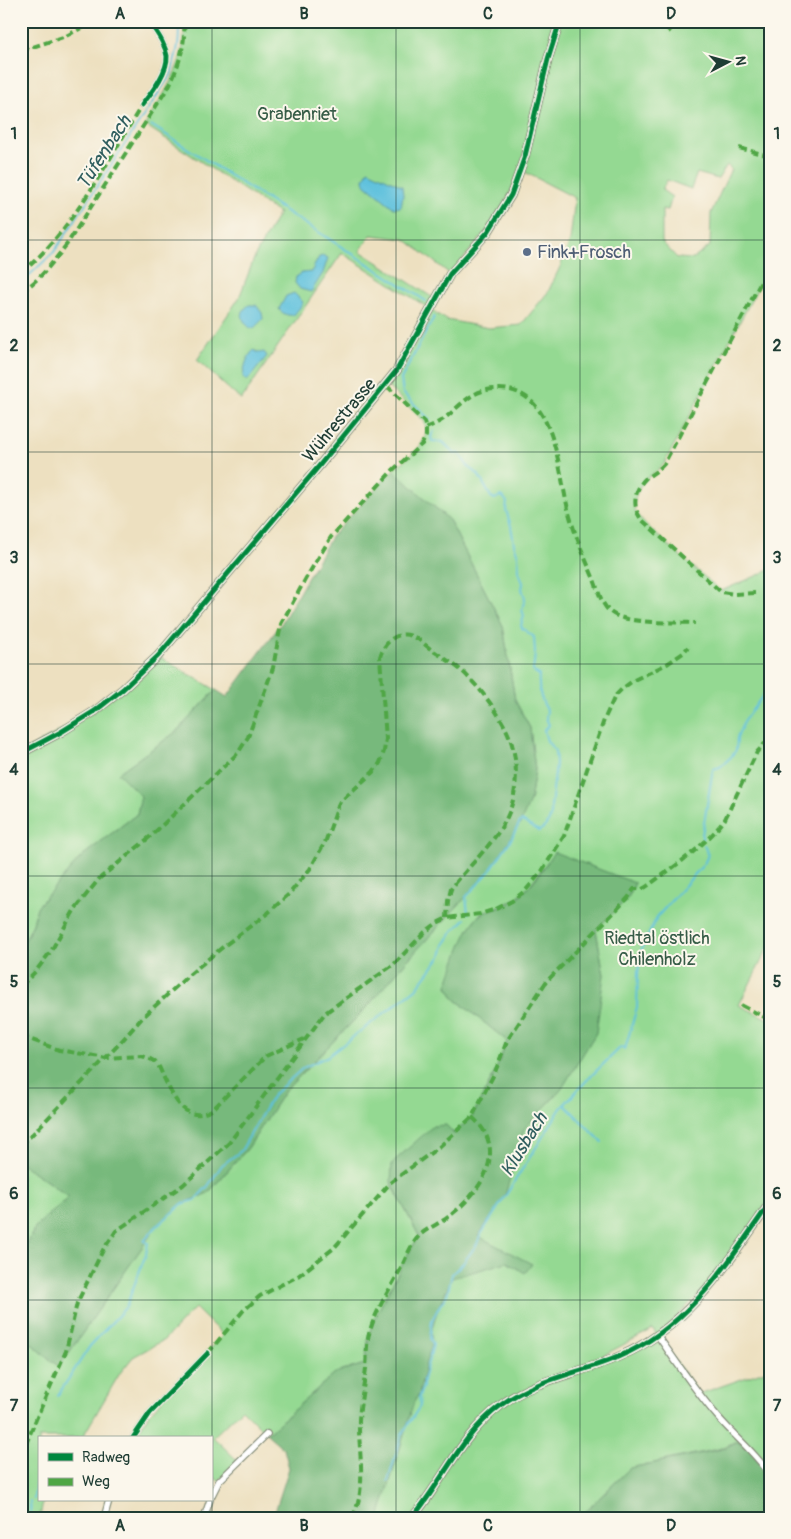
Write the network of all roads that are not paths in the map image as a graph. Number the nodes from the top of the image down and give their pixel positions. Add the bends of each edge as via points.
1 (149, 21) edge
2 (560, 21) edge
3 (142, 105) dead end
4 (21, 753) edge
5 (770, 1203) edge
6 (658, 1336) junction
7 (208, 1353) dead end
8 (267, 1434) dead end
9 (134, 1436) edge
10 (770, 1475) edge
11 (212, 1495) edge
12 (108, 1502) edge
13 (209, 1502) edge
14 (104, 1518) edge
15 (204, 1518) edge
16 (412, 1518) edge

1 - 3 street via 162,42 167,58 155,88
2 - 4 street, Wührestrasse via 525,156 511,195 488,232 450,274 397,370 158,656 96,711
5 - 6 street via 692,1304
6 - 10 street via 709,1407
6 - 16 street via 619,1357 539,1383 501,1405 466,1439
7 - 9 street via 150,1413
8 - 11 street via 219,1481
12 - 14 street
13 - 15 street

